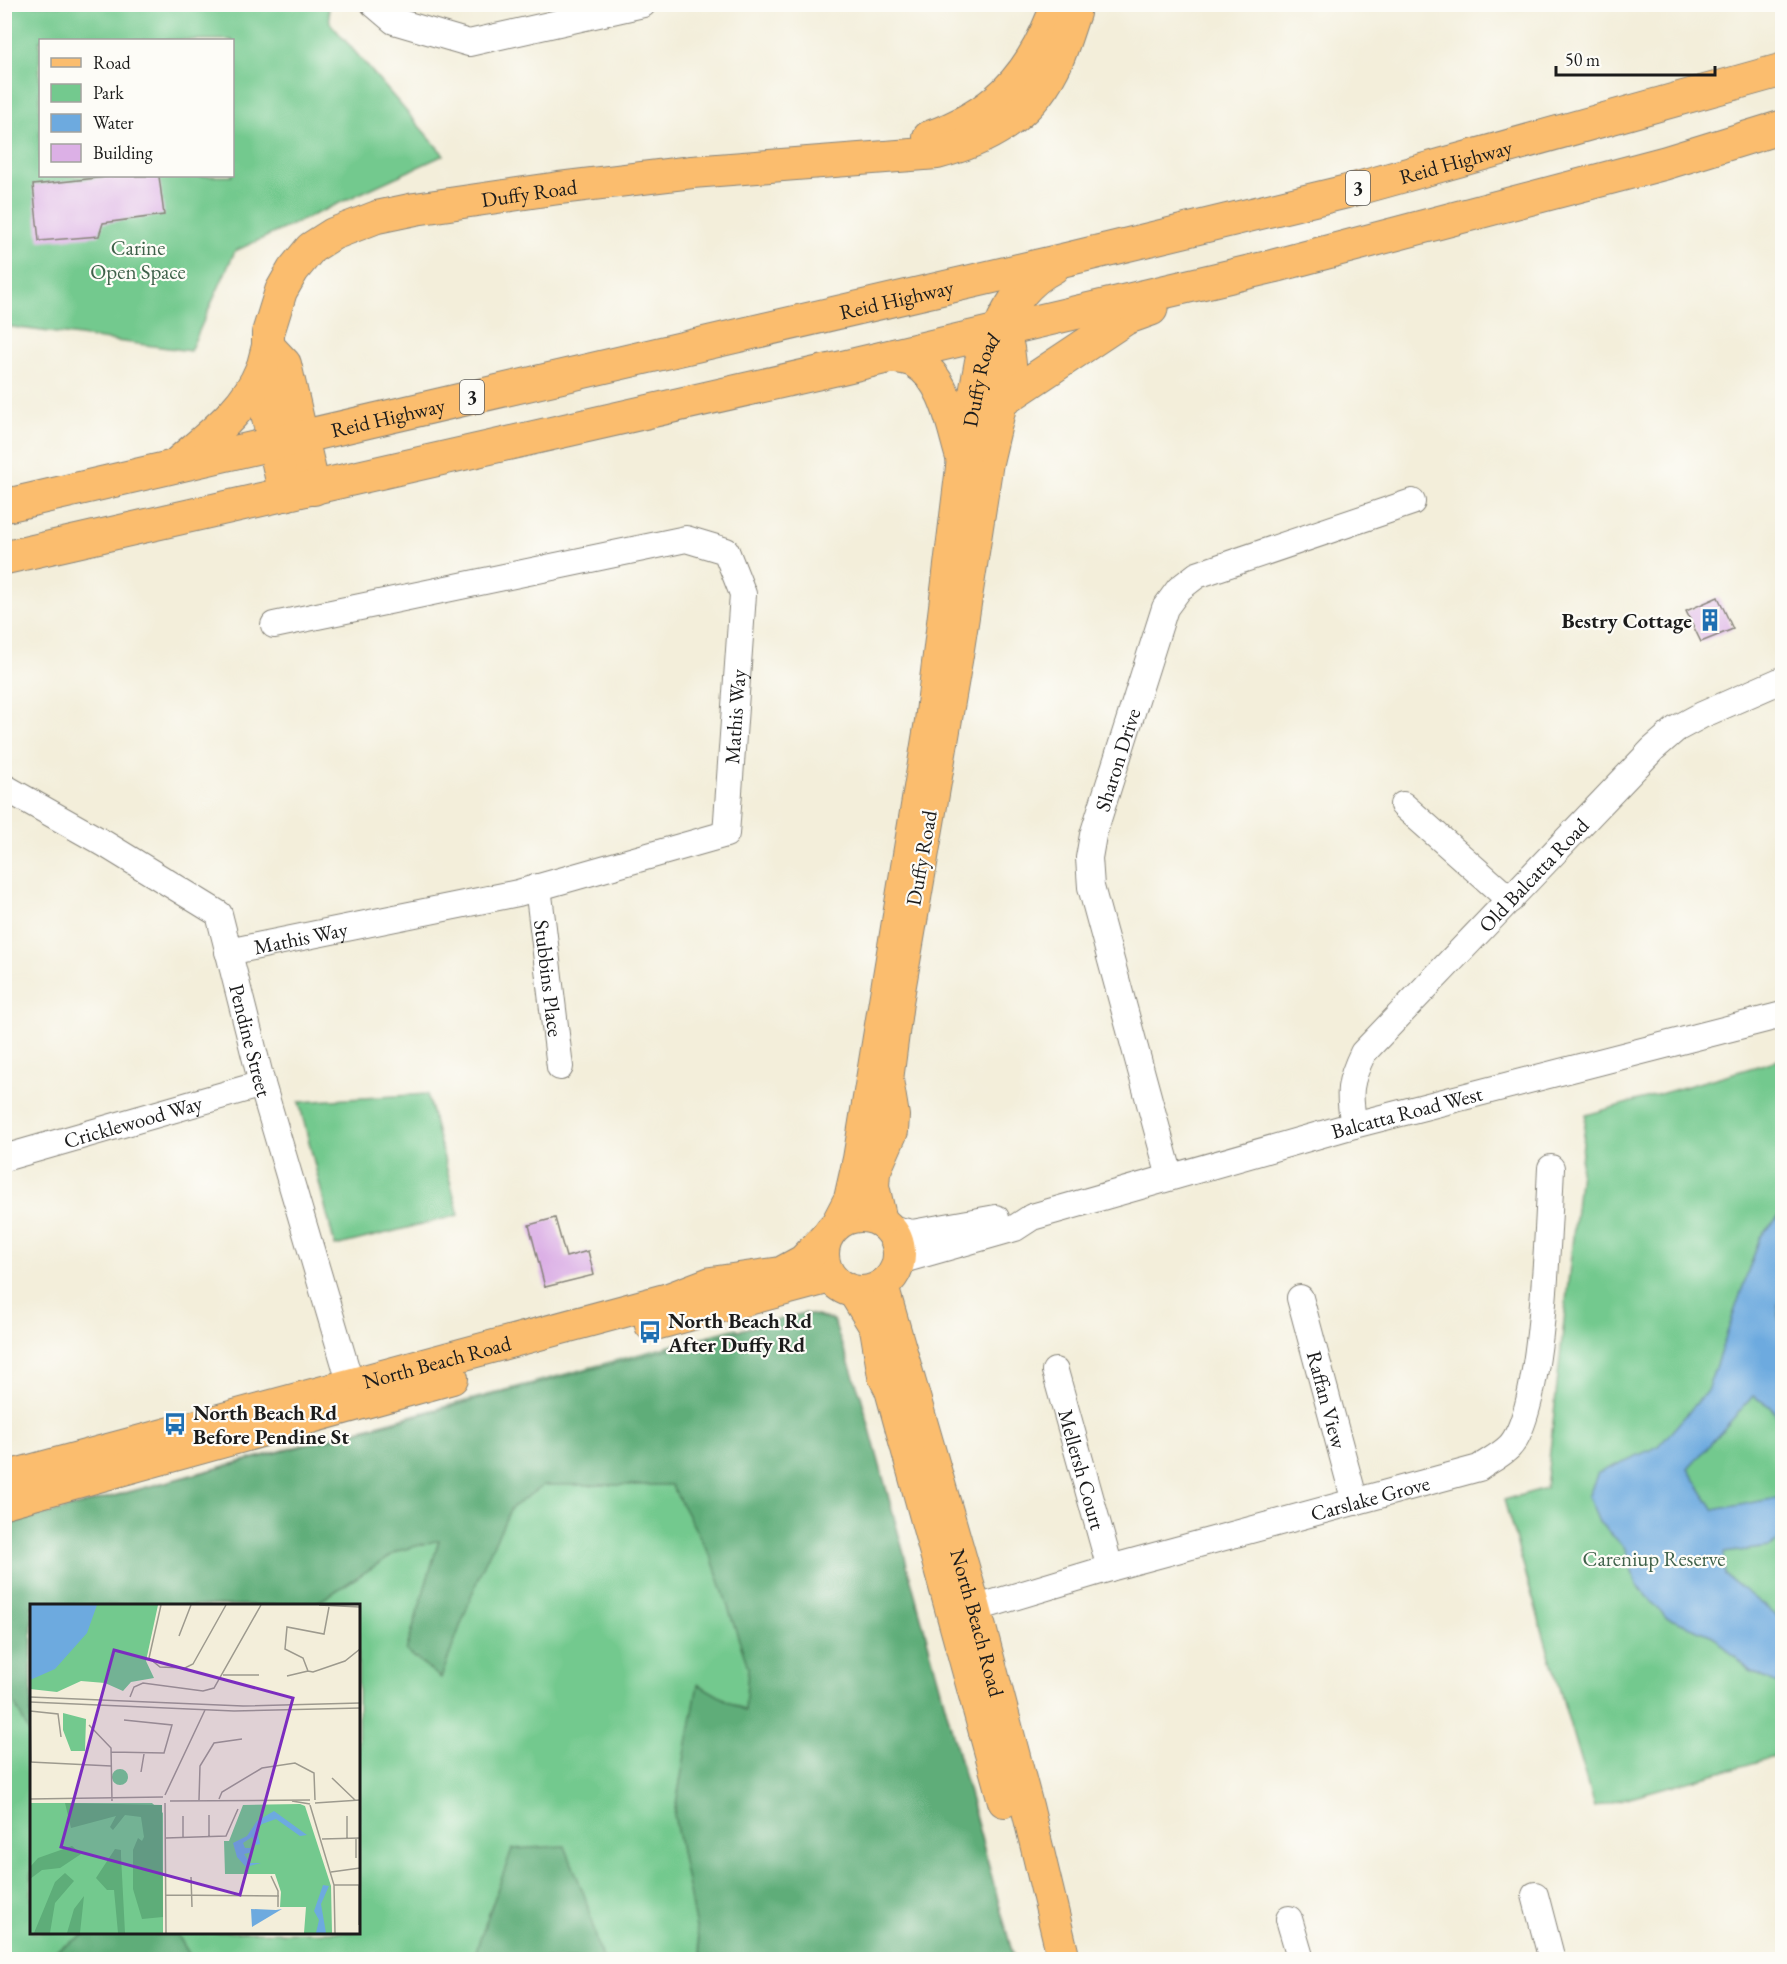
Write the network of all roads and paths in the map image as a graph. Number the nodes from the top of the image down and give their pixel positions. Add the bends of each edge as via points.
1 (374, 4) edge
2 (643, 4) edge
3 (1058, 4) edge
4 (1075, 4) edge
5 (1782, 70) edge
6 (1782, 127) edge
7 (863, 160) junction
8 (1068, 259) junction
9 (1274, 266) junction
10 (930, 289) junction
11 (999, 330) junction
12 (893, 356) junction
13 (265, 357) junction
14 (1003, 400) junction
15 (288, 441) junction
16 (963, 459) junction
17 (173, 468) junction
18 (300, 492) junction
19 (1413, 502) dead end
20 (4, 506) edge
21 (4, 558) edge
22 (274, 625) dead end
23 (1782, 680) edge
24 (4, 787) edge
25 (1403, 805) dead end
26 (538, 887) junction
27 (1510, 900) junction
28 (228, 952) junction
29 (1782, 1015) edge
30 (560, 1067) dead end
31 (262, 1084) junction
32 (1354, 1125) junction
33 (4, 1158) edge
34 (1551, 1168) dead end
35 (1170, 1177) junction
36 (1032, 1217) junction
37 (885, 1224) junction
38 (832, 1230) junction
39 (866, 1279) junction
40 (1300, 1298) dead end
41 (1055, 1371) dead end
42 (354, 1394) junction
43 (4, 1478) edge
44 (4, 1502) edge
45 (1355, 1502) junction
46 (1110, 1568) junction
47 (963, 1612) junction
48 (1535, 1895) dead end
49 (1289, 1919) dead end
50 (1043, 1959) edge
51 (1064, 1959) edge
52 (1301, 1959) edge
53 (1552, 1959) edge

1 - 2 street via 394,21 469,43
3 - 7 main road, Duffy Road via 1040,48 991,105 961,126
4 - 7 main road, Duffy Road via 1053,70 1031,101 1003,126 972,144 936,153
5 - 8 highway, Reid Highway / 3 via 1345,192
6 - 9 highway via 1654,166
7 - 13 main road, Duffy Road via 692,172 437,206 377,218 333,234 311,248 293,270 273,312
8 - 10 highway, Reid Highway / 3
8 - 11 highway via 1023,288
9 - 11 highway
9 - 14 highway via 1126,318
10 - 11 highway via 984,303 995,314
10 - 15 highway, Reid Highway / 3
11 - 12 highway
11 - 14 main road, Duffy Road via 1008,348 1010,364
11 - 16 main road, Duffy Road via 981,361
12 - 16 highway via 915,361 927,372 947,405
12 - 18 highway
13 - 15 main road, Duffy Road
13 - 17 highway via 254,390
14 - 37 main road, Duffy Road via 987,462 897,1002 887,1080 892,1131 874,1179
15 - 17 highway, Reid Highway / 3
15 - 18 main road, Duffy Road
16 - 38 main road, Duffy Road via 931,721 859,1159 850,1199
17 - 20 highway, Reid Highway / 3
18 - 21 highway
19 - 35 street, Sharon Drive via 1197,575 1179,589 1165,608 1089,858 1091,887
22 - 26 street, Mathis Way via 686,539 726,551 743,594 726,834
23 - 27 street, Old Balcatta Road via 1676,729
24 - 28 street, Pendine Street via 219,914
25 - 27 street
26 - 28 street, Mathis Way
26 - 30 street, Stubbins Place
27 - 32 street, Old Balcatta Road via 1363,1053 1351,1078 1348,1097
28 - 31 street, Pendine Street
29 - 32 street, Balcatta Road West
31 - 33 street, Cricklewood Way
31 - 42 street, Pendine Street
32 - 35 street, Balcatta Road West
34 - 45 street, Carslake Grove via 1542,1315 1528,1409 1510,1446 1479,1468
35 - 36 street, Balcatta Road West
36 - 37 street, Balcatta Road West via 1009,1215 912,1233
36 - 39 street, Balcatta Road West via 1015,1228
37 - 38 main road via 860,1215
37 - 39 main road via 898,1243
38 - 39 main road via 822,1258
38 - 42 main road, North Beach Road via 803,1261 770,1276 711,1283
39 - 42 main road, North Beach Road
39 - 47 main road, North Beach Road via 880,1337 884,1376
40 - 45 street, Raffan View
41 - 46 street, Mellersh Court
42 - 43 main road, North Beach Road
42 - 44 main road, North Beach Road
45 - 46 street, Carslake Grove
46 - 47 street, Carslake Grove
47 - 50 main road, North Beach Road
47 - 51 main road, North Beach Road via 1036,1841
48 - 53 street
49 - 52 street

